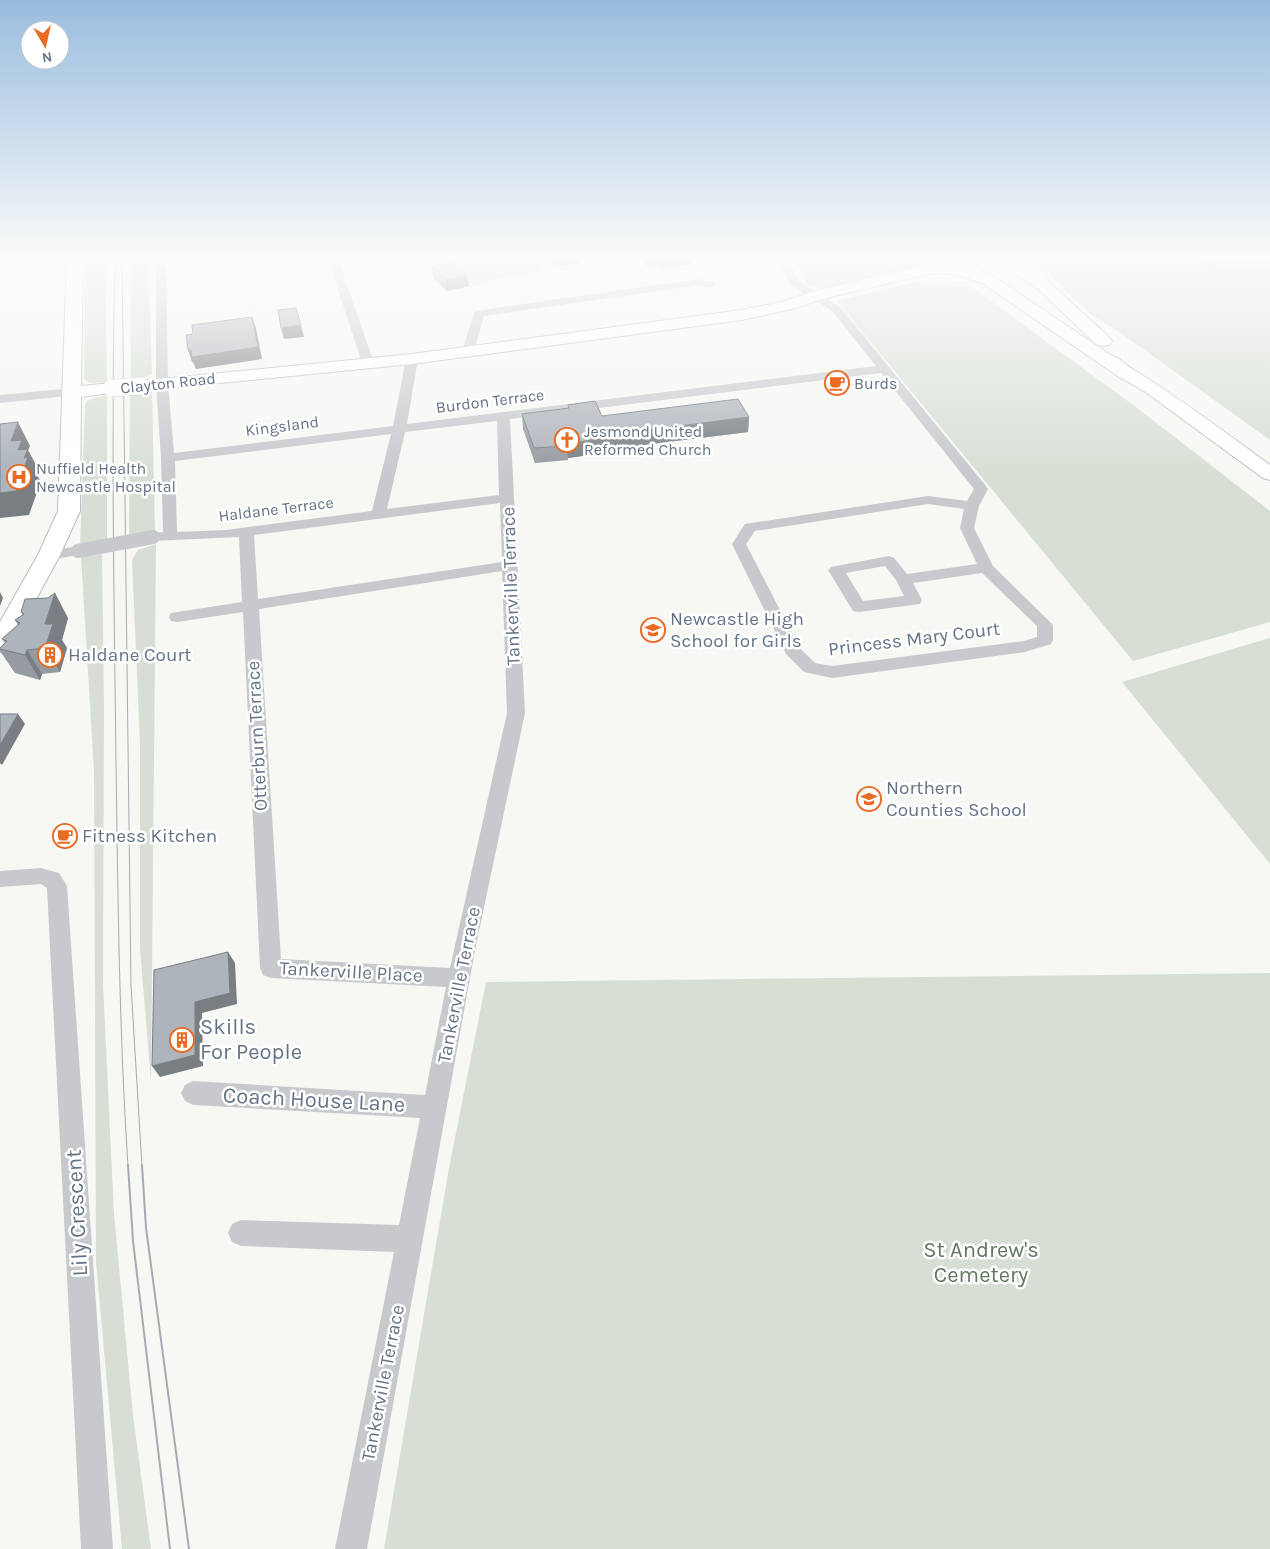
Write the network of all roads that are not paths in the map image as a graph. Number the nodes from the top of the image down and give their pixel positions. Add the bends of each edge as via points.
1 (74, 331) edge
2 (161, 331) edge
3 (357, 331) edge
4 (474, 331) edge
5 (615, 331) edge
6 (853, 331) edge
7 (1064, 331) edge
8 (1076, 331) edge
9 (1092, 331) edge
10 (468, 351) junction
11 (412, 359) junction
12 (368, 363) junction
13 (882, 369) junction
14 (1125, 373) junction
15 (162, 383) junction
16 (1150, 387) junction
17 (73, 392) junction
18 (0, 399) edge
19 (503, 417) junction
20 (399, 430) junction
21 (168, 458) junction
22 (1270, 474) edge
23 (507, 498) junction
24 (972, 506) junction
25 (378, 515) junction
26 (246, 531) junction
27 (170, 535) junction
28 (49, 555) junction
29 (510, 565) junction
30 (986, 568) junction
31 (903, 579) junction
32 (250, 605) junction
33 (177, 617) dead end
34 (0, 644) edge
35 (0, 879) edge
36 (270, 940) joint
37 (459, 978) junction
38 (193, 1094) dead end
39 (435, 1107) junction
40 (241, 1233) dead end
41 (410, 1239) junction
42 (97, 1549) edge
43 (351, 1549) edge

1 - 17 main road
2 - 15 street
3 - 12 street
4 - 10 street
5 - 10 main road, Clayton Road
6 - 13 street
7 - 14 main road
8 - 14 main road
9 - 16 main road
10 - 11 main road, Clayton Road
11 - 12 main road, Clayton Road
11 - 20 street
12 - 15 main road, Clayton Road
13 - 19 street, Burdon Terrace
13 - 24 street, Princess Mary Court via 981,489
14 - 16 main road
15 - 17 main road, Clayton Road, bridge
15 - 21 street
16 - 22 main road
17 - 18 street, Clayton Road
17 - 28 main road via 69,511
19 - 20 street, Burdon Terrace
19 - 23 street, Tankerville Terrace
20 - 21 street, Kingsland
20 - 25 street
21 - 27 street
23 - 25 street, Haldane Terrace
23 - 29 street, Tankerville Terrace
24 - 30 street, Princess Mary Court via 967,528
24 - 30 street, Princess Mary Court via 928,500 750,527 739,544 792,650 810,668 832,672 1025,646 1045,640 1045,625
25 - 26 street, Haldane Terrace
26 - 27 street, Haldane Terrace
26 - 32 street, Otterburn Terrace
27 - 28 street, Haldane Terrace, bridge
28 - 34 main road
29 - 32 street
29 - 37 street, Tankerville Terrace via 516,713
30 - 31 street
31 - 31 street, Princess Mary Court via 914,600 859,607 836,570 890,561
32 - 33 street
32 - 36 street, Otterburn Terrace
35 - 42 street, Lily Crescent via 41,876 52,879 57,886
36 - 37 street, Tankerville Place via 271,968
37 - 39 street, Tankerville Terrace
38 - 39 street, Coach House Lane
39 - 41 street, Tankerville Terrace
40 - 41 street
41 - 43 street, Tankerville Terrace

